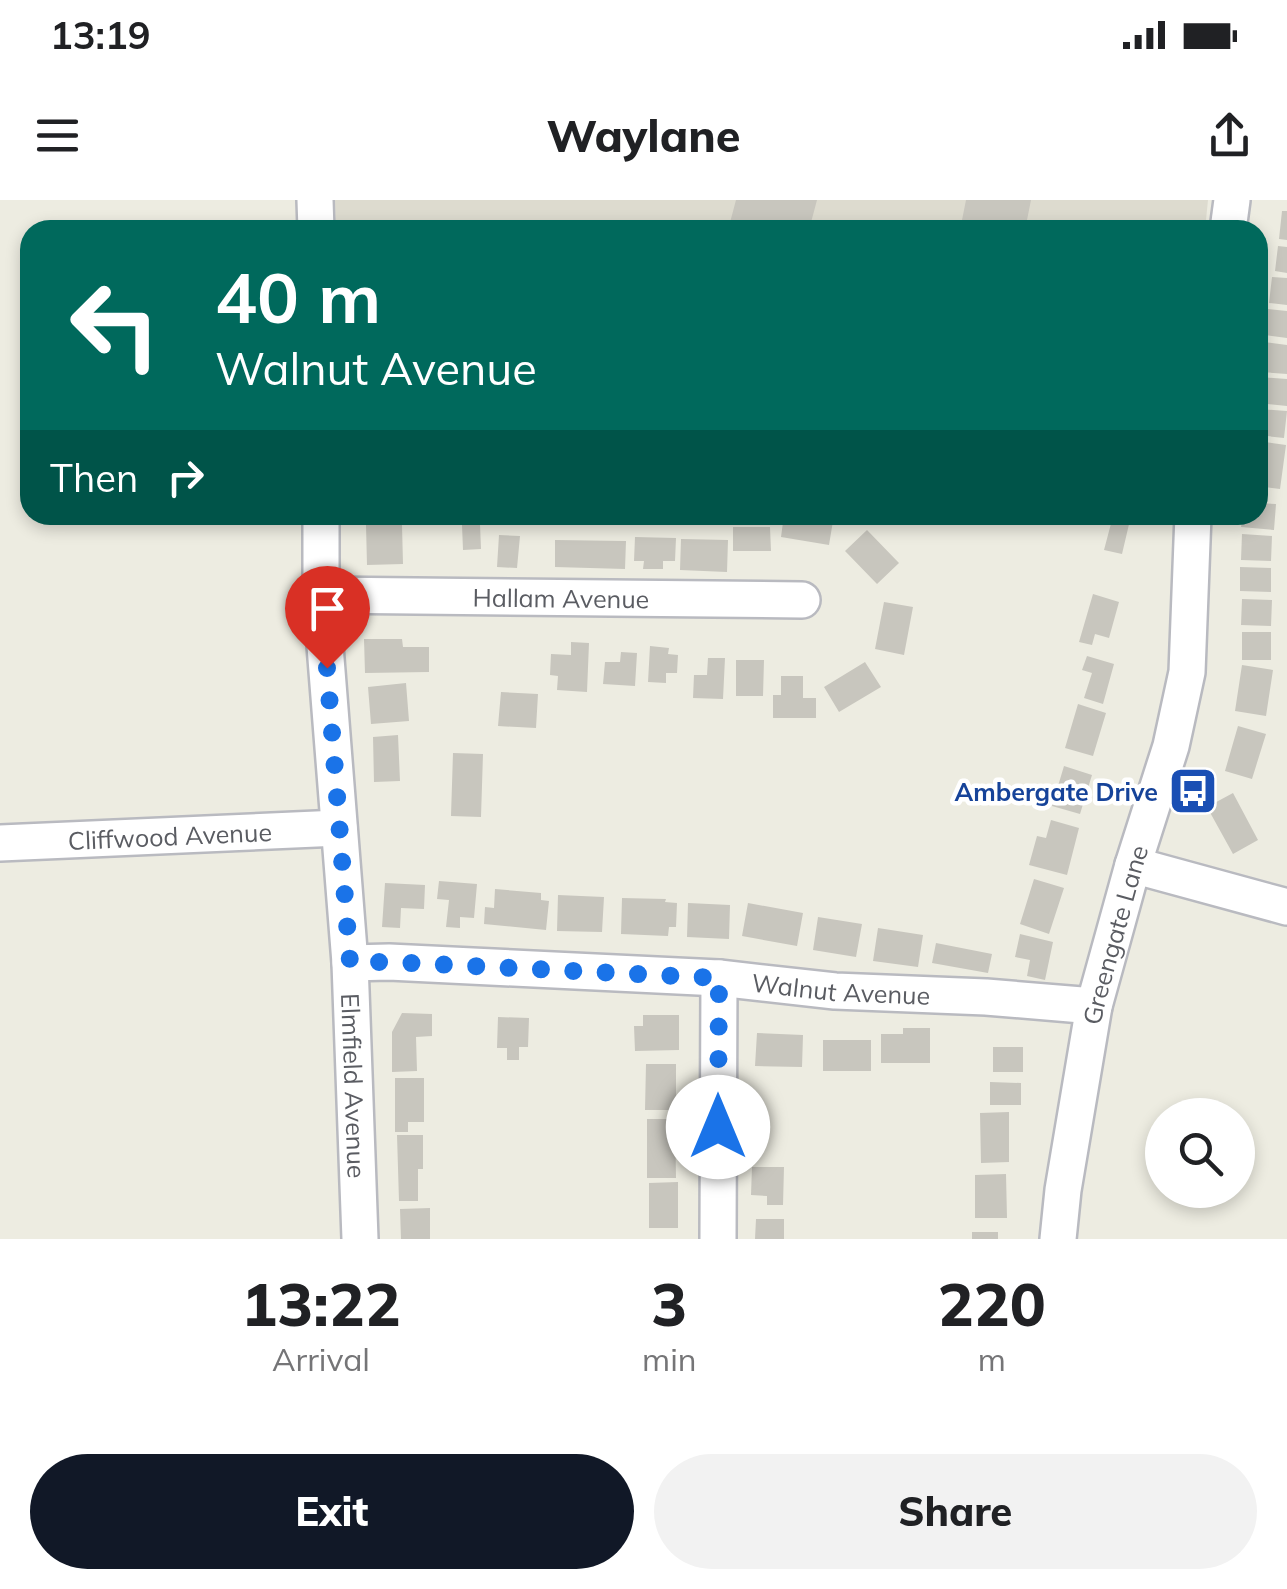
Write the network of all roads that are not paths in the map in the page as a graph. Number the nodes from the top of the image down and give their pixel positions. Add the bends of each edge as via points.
1 (321, 525) edge
2 (1193, 525) edge
3 (321, 595) junction
4 (802, 600) dead end
5 (339, 828) junction
6 (0, 842) edge
7 (1133, 865) junction
8 (1287, 908) edge
9 (350, 962) junction
10 (719, 978) junction
11 (1094, 1006) junction
12 (360, 1239) edge
13 (718, 1239) edge
14 (1058, 1239) edge

1 - 3 street, Elmfield Avenue
2 - 7 street, Greengate Lane via 1187,672
3 - 4 street, Hallam Avenue
3 - 5 street, Elmfield Avenue
5 - 6 street, Cliffwood Avenue
5 - 9 street, Elmfield Avenue
7 - 8 street
7 - 11 street, Greengate Lane
9 - 10 street, Walnut Avenue
9 - 12 street, Elmfield Avenue
10 - 11 street, Walnut Avenue
10 - 13 street
11 - 14 street, Greengate Lane

